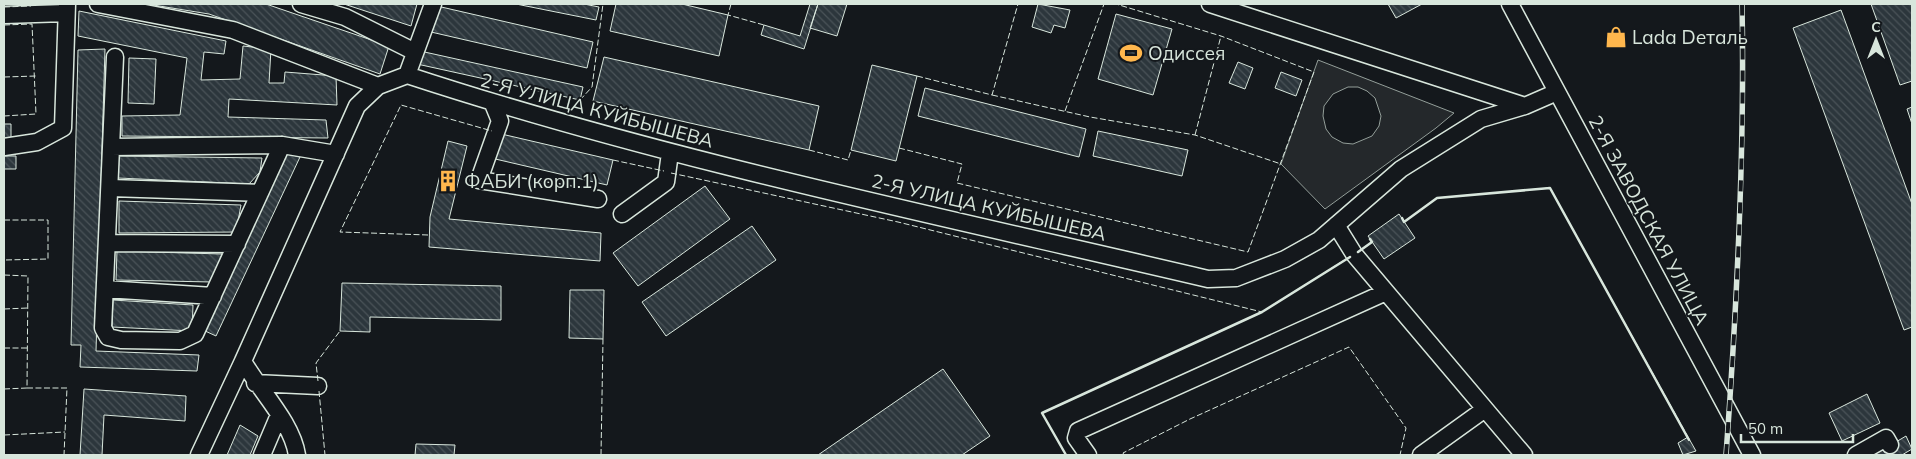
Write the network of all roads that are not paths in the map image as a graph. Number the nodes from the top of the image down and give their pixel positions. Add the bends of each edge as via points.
1 (98, 4) edge
2 (300, 4) edge
3 (433, 4) edge
4 (1210, 4) edge
5 (1510, 4) edge
6 (67, 8) edge
7 (4, 15) edge
8 (415, 52) junction
9 (115, 57) dead end
10 (407, 76) junction
11 (378, 86) junction
12 (1557, 92) junction
13 (493, 104) junction
14 (1525, 106) junction
15 (282, 145) junction
16 (4, 147) edge
17 (111, 147) junction
18 (670, 153) junction
19 (336, 154) junction
20 (110, 188) junction
21 (260, 193) junction
22 (598, 199) dead end
23 (622, 214) dead end
24 (1336, 225) junction
25 (107, 243) junction
26 (236, 244) junction
27 (105, 289) junction
28 (1386, 292) junction
29 (213, 296) junction
30 (243, 361) junction
31 (255, 383) junction
32 (318, 386) dead end
33 (1485, 409) junction
34 (279, 415) junction
35 (199, 455) edge
36 (262, 455) edge
37 (297, 455) edge
38 (1088, 455) edge
39 (1421, 455) edge
40 (1524, 455) edge
41 (1752, 455) edge

1 - 11 street via 233,30
2 - 8 street via 345,17
3 - 8 street
4 - 14 street
5 - 12 street, 2-Я ЗАВОДСКАЯ УЛИЦА
6 - 7 street
6 - 16 street via 64,128 37,142
8 - 10 street
9 - 17 street
10 - 11 street
10 - 13 street, 2-Я УЛИЦА КУЙБЫШЕВА
11 - 19 street via 357,106
12 - 14 street, 2-Я УЛИЦА КУЙБЫШЕВА
12 - 41 street, 2-Я ЗАВОДСКАЯ УЛИЦА
13 - 18 street, 2-Я УЛИЦА КУЙБЫШЕВА
13 - 22 street via 500,121 479,180
14 - 24 street, 2-Я УЛИЦА КУЙБЫШЕВА via 1481,119 1401,169
15 - 17 street
15 - 19 street
15 - 21 street
17 - 20 street
18 - 23 street via 666,182
18 - 24 street, 2-Я УЛИЦА КУЙБЫШЕВА via 1208,279 1236,278 1285,259 1319,240
19 - 30 street
20 - 21 street
20 - 25 street
21 - 26 street
24 - 28 street via 1354,254
25 - 26 street
25 - 27 street
26 - 29 street
27 - 29 street
27 - 29 street via 103,328 108,337 121,340 180,341 195,334
28 - 33 street
28 - 38 street via 1078,431 1076,438
30 - 31 street
30 - 35 street
31 - 32 street
31 - 34 street
33 - 39 street
33 - 40 street
34 - 36 street
34 - 37 street via 295,444

